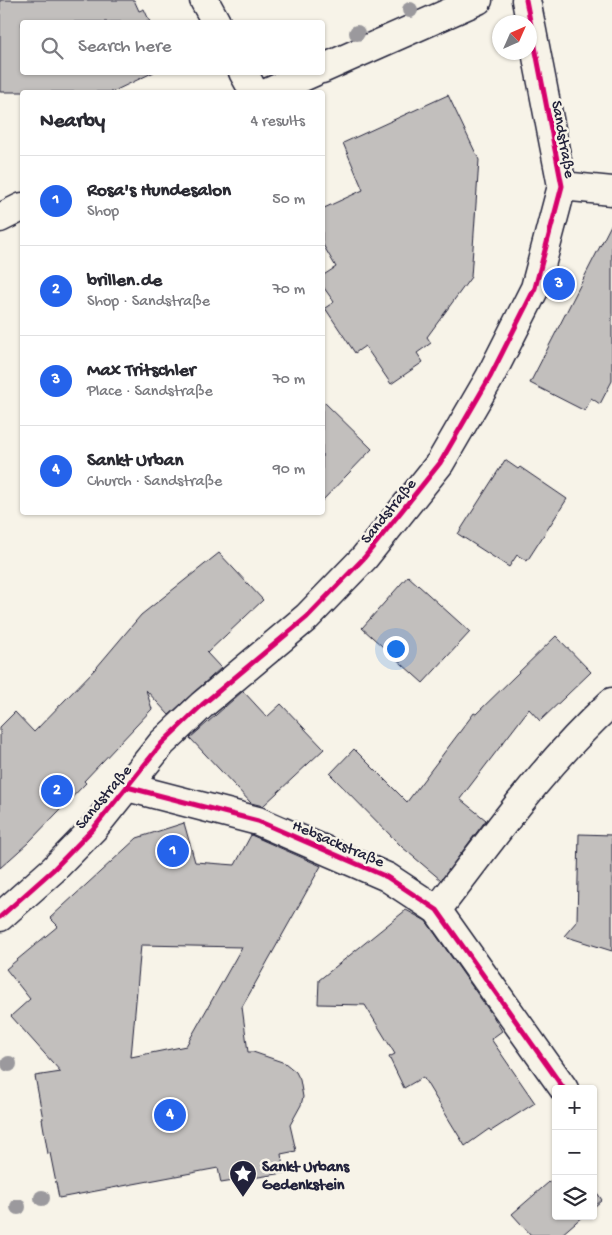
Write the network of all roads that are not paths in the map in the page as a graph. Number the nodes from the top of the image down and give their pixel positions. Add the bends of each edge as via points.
1 (204, 0) edge
2 (478, 0) edge
3 (526, 0) edge
4 (215, 20) edge
5 (325, 68) edge
6 (245, 75) edge
7 (307, 75) edge
8 (253, 90) edge
9 (273, 90) edge
10 (562, 186) junction
11 (612, 191) edge
12 (20, 208) edge
13 (0, 218) edge
14 (612, 702) edge
15 (128, 787) junction
16 (437, 910) junction
17 (0, 917) edge
18 (561, 1085) edge

1 - 4 street
2 - 5 street
3 - 10 street, Sandstraße
6 - 8 street
7 - 9 street
10 - 11 street
10 - 15 street, Sandstraße via 535,288 490,377 440,463 364,558 307,617 162,743
12 - 13 street
14 - 16 street via 582,730 525,797
15 - 16 street, Hebsackstraße via 258,821 387,877
15 - 17 street, Sandstraße via 53,870
16 - 18 street, Hebsackstraße

